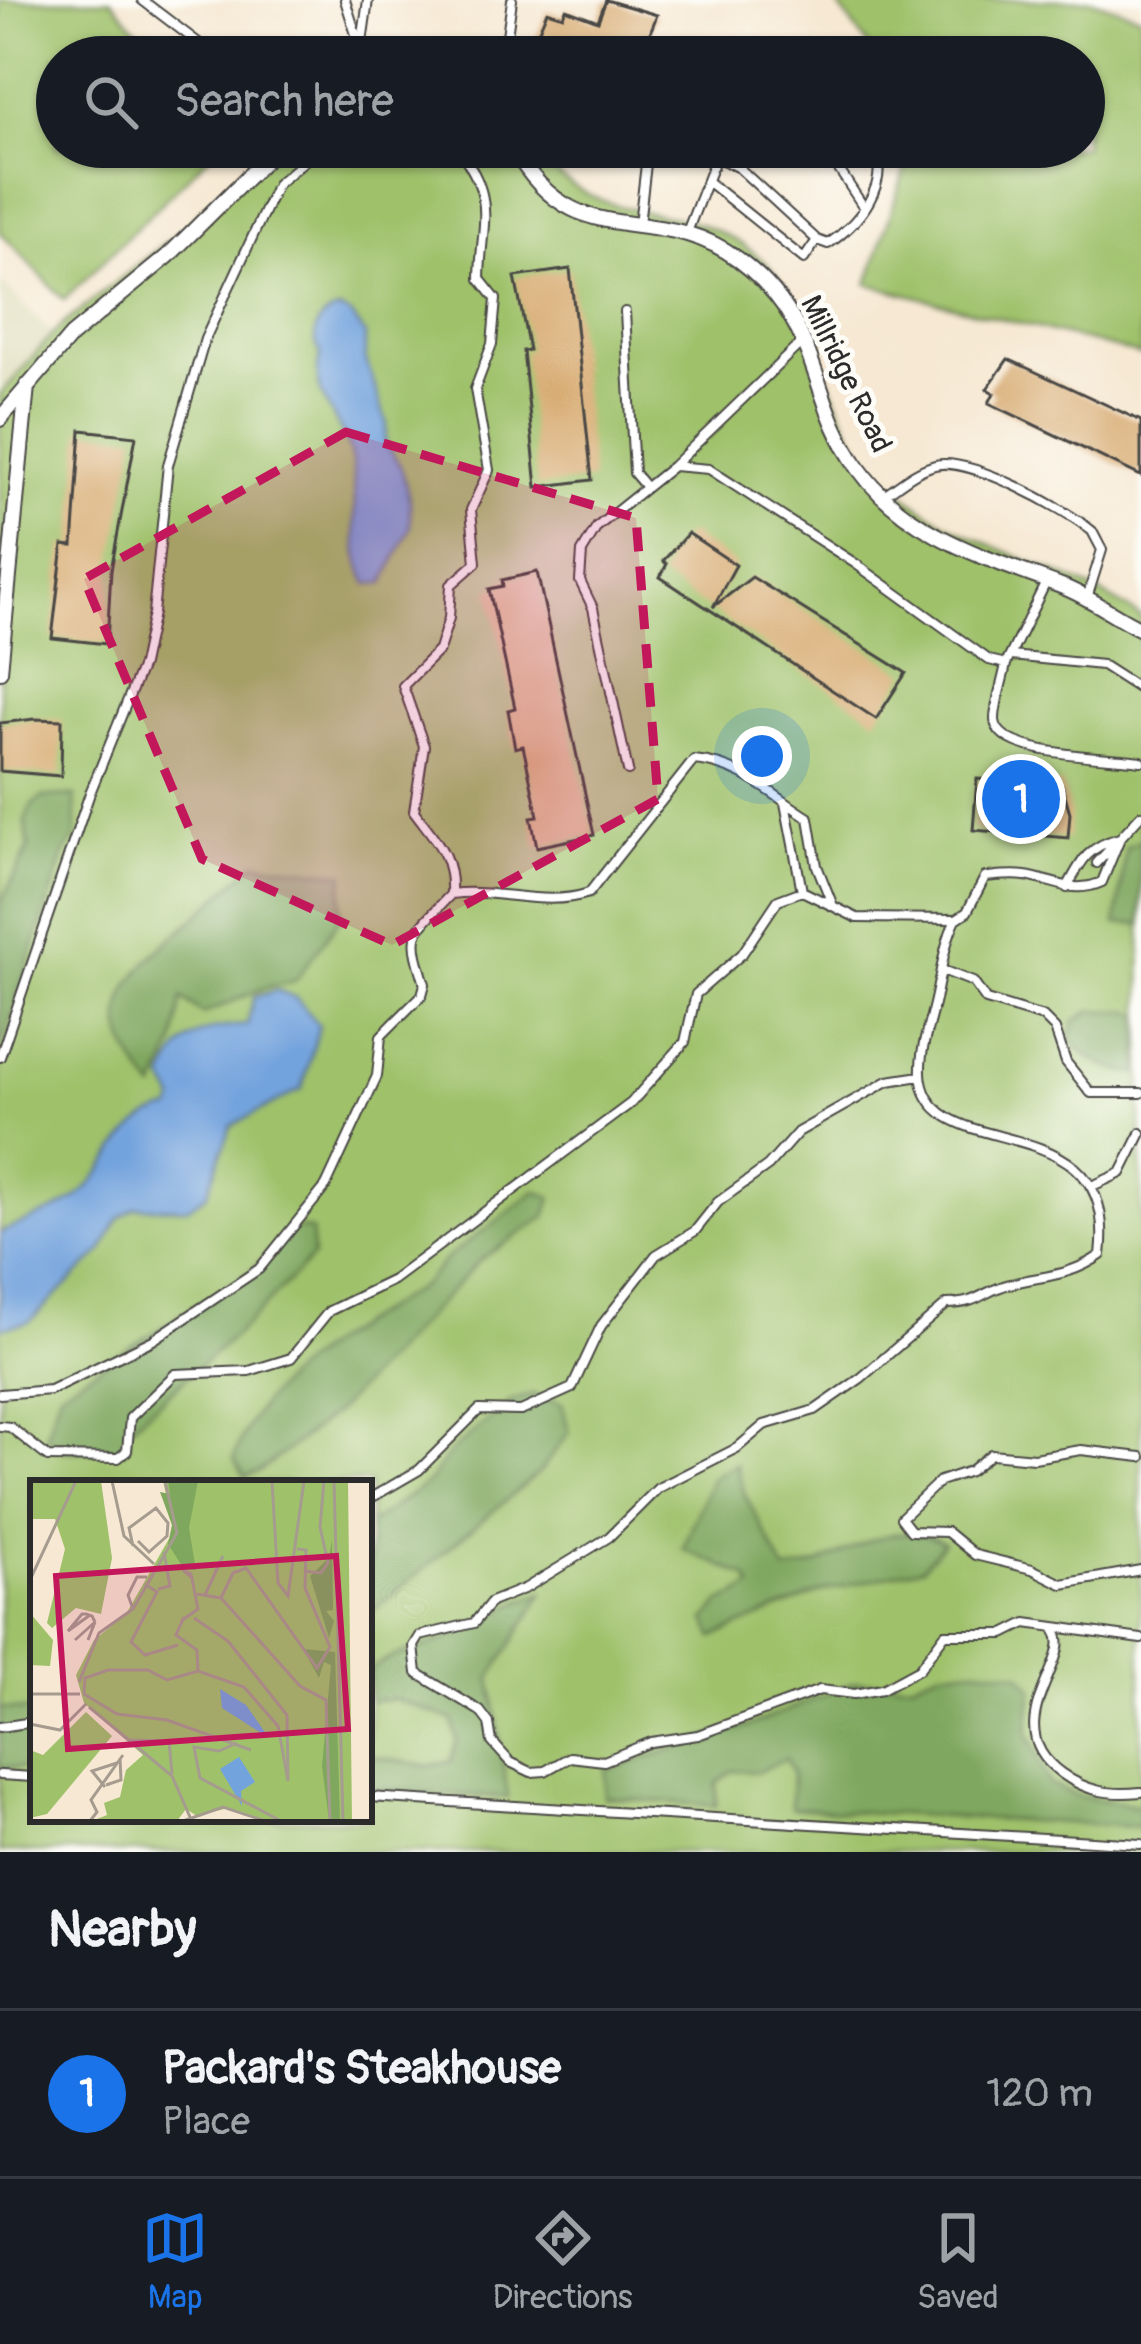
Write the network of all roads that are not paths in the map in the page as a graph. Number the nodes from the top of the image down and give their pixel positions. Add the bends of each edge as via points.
1 (142, 0) edge
2 (345, 0) edge
3 (368, 0) edge
4 (512, 0) edge
5 (189, 36) edge
6 (355, 36) edge
7 (363, 36) edge
8 (507, 36) edge
9 (257, 168) edge
10 (296, 168) edge
11 (473, 168) edge
12 (525, 168) edge
13 (646, 168) edge
14 (712, 168) edge
15 (739, 168) edge
16 (838, 168) edge
17 (878, 168) edge
18 (707, 181) junction
19 (864, 207) junction
20 (639, 226) junction
21 (688, 232) junction
22 (817, 240) junction
23 (625, 312) dead end
24 (805, 339) junction
25 (27, 386) junction
26 (0, 418) edge
27 (673, 466) junction
28 (645, 486) junction
29 (884, 495) junction
30 (1047, 581) junction
31 (1087, 598) junction
32 (1141, 629) edge
33 (1008, 660) junction
34 (0, 671) edge
35 (1141, 690) edge
36 (1141, 761) edge
37 (628, 771) dead end
38 (785, 803) junction
39 (1141, 815) edge
40 (1120, 838) junction
41 (1097, 863) dead end
42 (1067, 888) junction
43 (802, 892) junction
44 (452, 894) junction
45 (834, 908) junction
46 (956, 919) junction
47 (942, 970) junction
48 (0, 1057) edge
49 (920, 1076) junction
50 (1141, 1093) edge
51 (1141, 1132) edge
52 (1092, 1186) junction
53 (0, 1394) edge
54 (0, 1426) edge
55 (1141, 1457) edge
56 (372, 1497) edge
57 (1141, 1570) edge
58 (1054, 1630) junction
59 (1141, 1639) edge
60 (30, 1722) edge
61 (0, 1727) edge
62 (0, 1775) edge
63 (30, 1777) edge
64 (1141, 1792) edge
65 (372, 1797) edge
66 (1141, 1844) edge

1 - 5 lane
2 - 6 lane
3 - 7 lane
4 - 8 lane
9 - 25 street
10 - 48 lane via 277,184 176,423 142,664
11 - 44 lane via 488,229 480,279 496,299 492,344 475,389 489,470 471,510 476,563 451,585 440,650 403,686 424,746 415,811 446,849
12 - 20 street, Millridge Road via 563,206
13 - 20 lane
14 - 18 lane
15 - 22 lane
16 - 19 lane
17 - 19 lane
18 - 21 lane
18 - 22 lane via 804,259
19 - 22 lane via 844,233 828,244
20 - 21 street, Millridge Road
21 - 24 street, Millridge Road via 757,274
23 - 28 lane via 634,473
24 - 27 lane
24 - 29 street, Millridge Road via 859,469
25 - 26 street
25 - 34 street
27 - 28 lane
27 - 33 lane via 710,469 989,660
28 - 37 lane via 597,527 582,551 580,581
29 - 30 street, Millridge Road via 961,549
29 - 31 lane via 934,465 978,469 1092,531 1102,550
30 - 31 street, Millridge Road
30 - 33 lane
31 - 32 street, Millridge Road
33 - 35 lane via 1102,665
33 - 36 lane via 995,722 1000,735 1020,748
38 - 43 lane
38 - 44 lane via 736,770 694,760 589,893 566,901
38 - 45 lane via 809,818
39 - 40 lane
40 - 41 lane
40 - 42 lane via 1081,858
40 - 42 lane via 1102,882
42 - 46 lane via 1021,875 985,878
43 - 45 lane
43 - 54 lane via 778,901 742,954 696,994 685,1042 631,1102 393,1280 329,1311 291,1358 249,1371 175,1374 130,1418 127,1451 118,1458 48,1457
44 - 53 lane via 418,932 413,959 422,995 381,1036 377,1076 326,1186 260,1269 153,1340 50,1390
45 - 46 lane via 857,918
46 - 47 lane
47 - 49 lane
47 - 50 lane via 973,982 986,1000 1043,1017 1091,1093
49 - 52 lane via 934,1104 963,1127 1040,1146 1076,1164
49 - 56 lane via 868,1090 798,1132 695,1231 656,1255 602,1326 572,1388 521,1411 479,1410 418,1470
51 - 52 lane via 1120,1173
52 - 58 lane via 1105,1220 1101,1255 1073,1274 1011,1283 974,1304 946,1304 815,1410 764,1425 658,1488 610,1537 491,1602 474,1623 435,1628 414,1646 418,1673 466,1698 489,1724 492,1742 531,1772 570,1757 604,1761 698,1735 820,1690 882,1689 919,1669 945,1634 1004,1634 1026,1623
55 - 57 lane via 991,1454 940,1481 901,1518 911,1531 947,1532 975,1555 1062,1584
58 - 59 lane
58 - 64 lane via 1059,1653 1036,1705 1042,1753 1096,1792
60 - 61 lane
62 - 63 lane
65 - 66 lane

